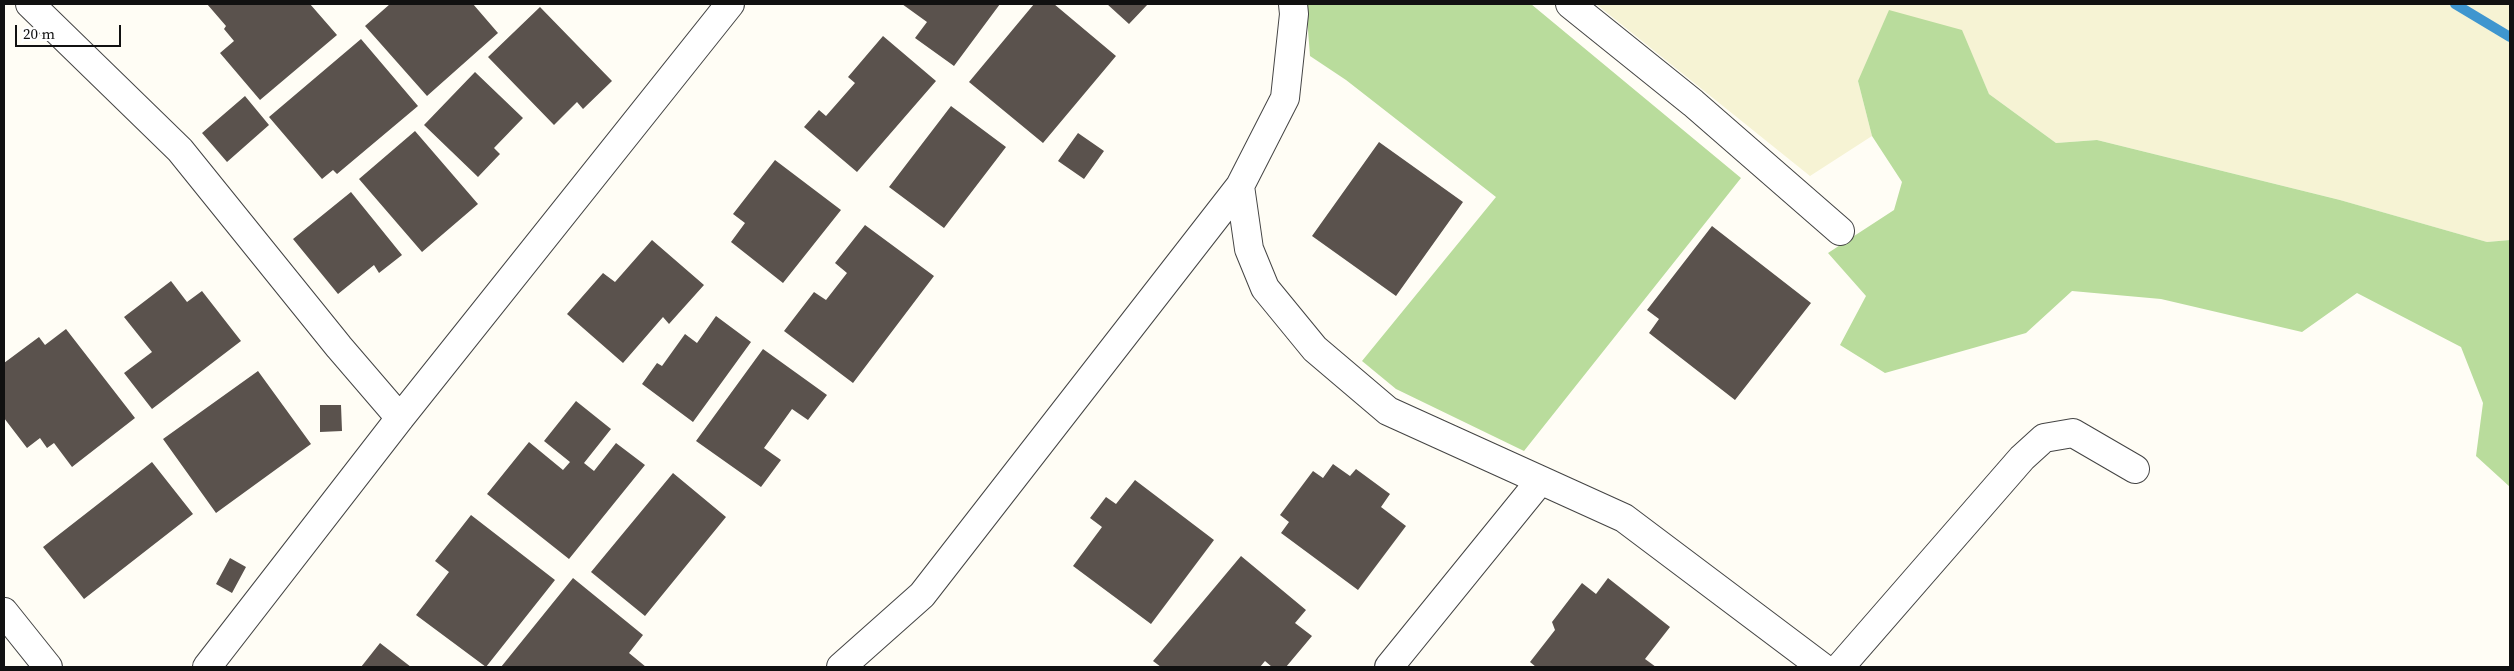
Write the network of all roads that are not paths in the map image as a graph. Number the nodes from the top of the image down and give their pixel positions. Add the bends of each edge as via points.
1 (30, 4) edge
2 (1293, 4) edge
3 (1570, 4) edge
4 (722, 7) edge
5 (1240, 186) junction
6 (1840, 231) dead end
7 (400, 418) junction
8 (2136, 469) dead end
9 (1540, 481) junction
10 (4, 612) edge
11 (48, 667) edge
12 (207, 667) edge
13 (841, 667) edge
14 (1389, 667) edge
15 (1822, 667) edge
16 (1840, 667) edge

1 - 7 street via 180,150 338,347
2 - 5 street via 1284,98
3 - 6 street via 1693,103
4 - 7 street
5 - 9 street via 1249,249 1265,288 1315,349 1388,411
5 - 13 street via 922,595
7 - 12 street
8 - 16 street via 2073,432 2044,438 2022,458
9 - 14 street
9 - 15 street via 1624,518
10 - 11 street

